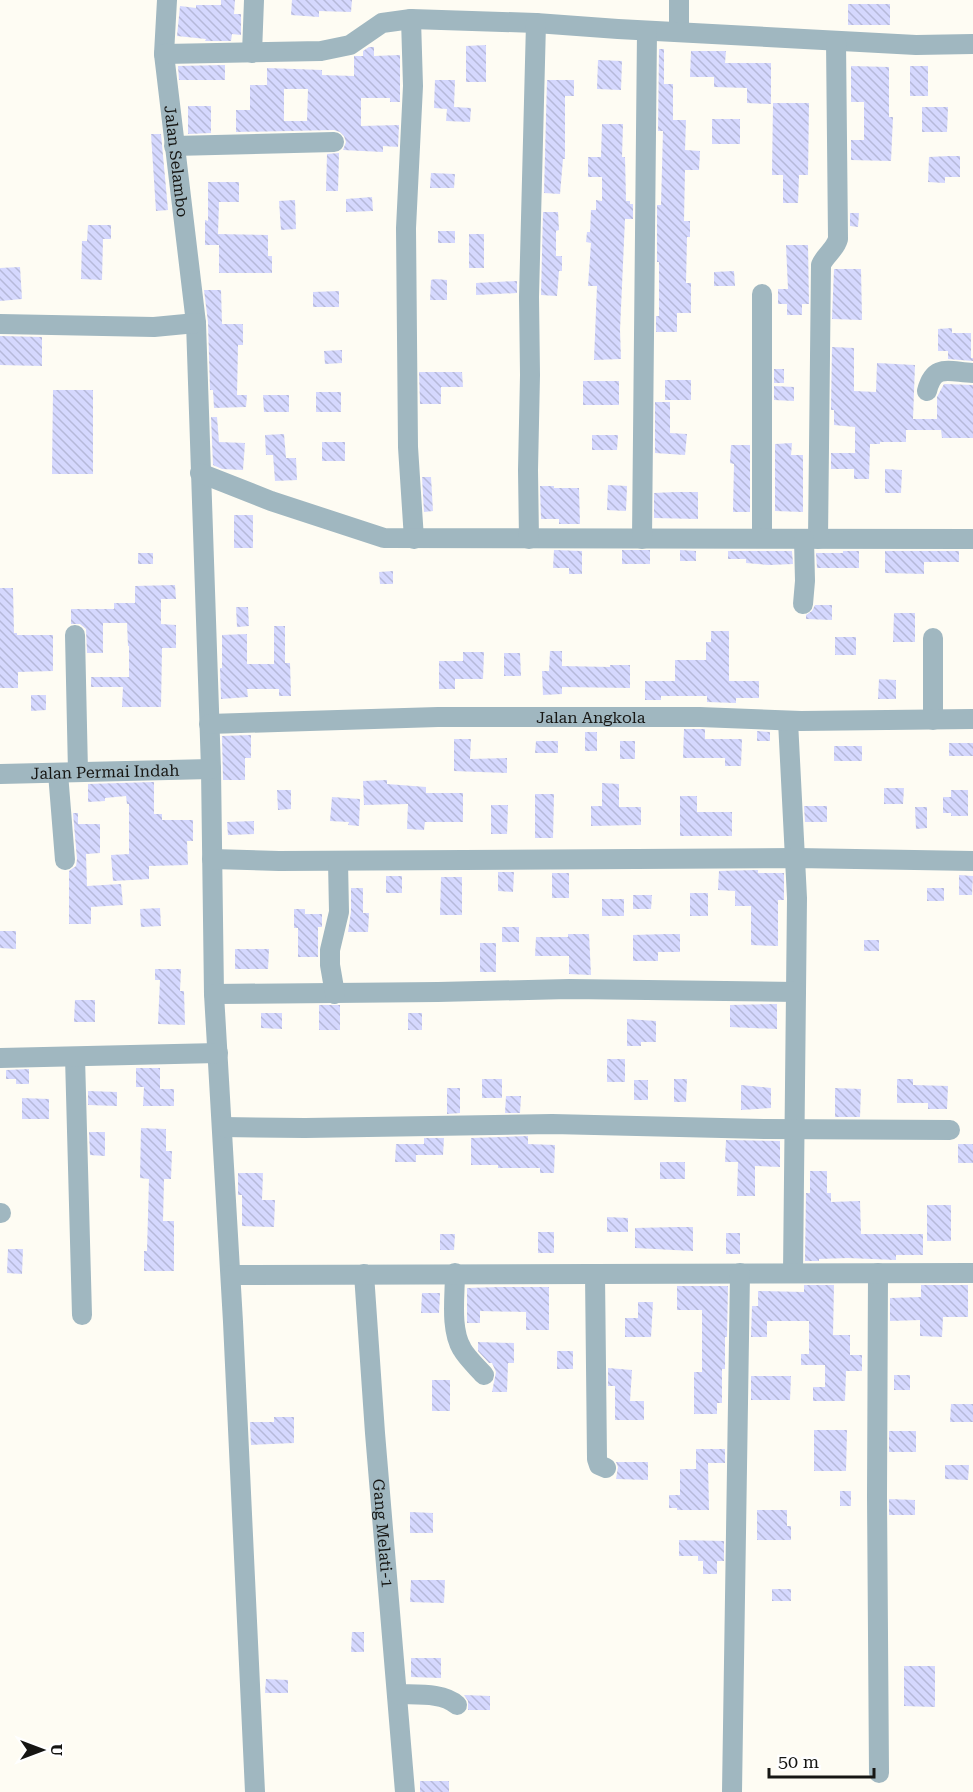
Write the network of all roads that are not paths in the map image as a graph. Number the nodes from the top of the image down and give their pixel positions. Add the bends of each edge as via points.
1 (167, 0) edge
2 (254, 0) edge
3 (679, 0) edge
4 (411, 19) junction
5 (536, 23) junction
6 (647, 31) junction
7 (679, 32) junction
8 (836, 41) junction
9 (973, 44) edge
10 (252, 53) junction
11 (164, 54) junction
12 (334, 142) dead end
13 (174, 146) junction
14 (762, 294) dead end
15 (196, 323) junction
16 (0, 324) edge
17 (973, 373) edge
18 (927, 391) dead end
19 (200, 473) junction
20 (762, 538) junction
21 (414, 539) junction
22 (529, 539) junction
23 (642, 539) junction
24 (811, 539) junction
25 (973, 539) edge
26 (803, 604) dead end
27 (75, 635) dead end
28 (933, 638) dead end
29 (973, 719) edge
30 (788, 720) junction
31 (933, 720) junction
32 (209, 724) junction
33 (210, 769) junction
34 (78, 772) junction
35 (58, 773) junction
36 (0, 774) edge
37 (796, 858) junction
38 (212, 859) junction
39 (65, 860) dead end
40 (338, 861) junction
41 (973, 861) edge
42 (796, 992) junction
43 (214, 994) junction
44 (335, 994) junction
45 (218, 1053) junction
46 (75, 1057) junction
47 (0, 1058) edge
48 (222, 1127) junction
49 (794, 1130) junction
50 (950, 1130) dead end
51 (455, 1273) junction
52 (740, 1273) junction
53 (793, 1273) junction
54 (878, 1273) junction
55 (973, 1273) edge
56 (364, 1274) junction
57 (595, 1274) junction
58 (231, 1275) junction
59 (82, 1315) dead end
60 (484, 1375) dead end
61 (606, 1468) dead end
62 (397, 1694) junction
63 (458, 1705) dead end
64 (879, 1773) dead end
65 (255, 1792) edge
66 (405, 1792) edge
67 (732, 1792) edge

1 - 11 street, Jalan Selambo
2 - 10 street
3 - 7 street
4 - 5 street
4 - 10 street via 382,23 343,48
4 - 21 street via 413,86 406,228 408,447
5 - 6 street
5 - 22 street via 529,297
6 - 7 street
6 - 23 street
7 - 8 street
8 - 9 street via 927,46
8 - 24 street via 838,239 821,265
10 - 11 street
11 - 13 street, Jalan Selambo
12 - 13 street
13 - 15 street, Jalan Selambo
14 - 20 street
15 - 16 street via 154,327
15 - 19 street, Jalan Selambo
17 - 18 street via 940,371 933,374
19 - 21 street via 369,534
19 - 32 street, Jalan Selambo
20 - 23 street
20 - 24 street
21 - 22 street
22 - 23 street
24 - 25 street
24 - 26 street
27 - 34 street
28 - 31 street
29 - 31 street, Jalan Angkola
30 - 31 street, Jalan Angkola
30 - 32 street, Jalan Angkola via 438,717
30 - 37 street
32 - 33 street, Jalan Selambo
33 - 34 street, Jalan Permai Indah
33 - 38 street, Jalan Selambo
34 - 35 street, Jalan Permai Indah
35 - 36 street, Jalan Permai Indah
35 - 39 street
37 - 40 street
37 - 41 street
37 - 42 street
38 - 40 street
38 - 43 street, Jalan Selambo
40 - 44 street via 339,912 330,950
42 - 44 street via 569,989
42 - 49 street
43 - 44 street
43 - 45 street, Jalan Selambo
45 - 46 street
45 - 48 street, Jalan Selambo
46 - 47 street
46 - 59 street
48 - 49 street via 552,1124
48 - 58 street, Jalan Selambo
49 - 50 street
49 - 53 street
51 - 56 street
51 - 57 street
51 - 60 street via 459,1341
52 - 53 street
52 - 57 street
52 - 67 street
53 - 54 street
54 - 55 street
54 - 64 street
56 - 58 street
56 - 62 street, Gang Melati-1
57 - 61 street via 597,1453 599,1465
58 - 65 street, Jalan Selambo
62 - 63 street via 444,1698
62 - 66 street, Gang Melati-1

